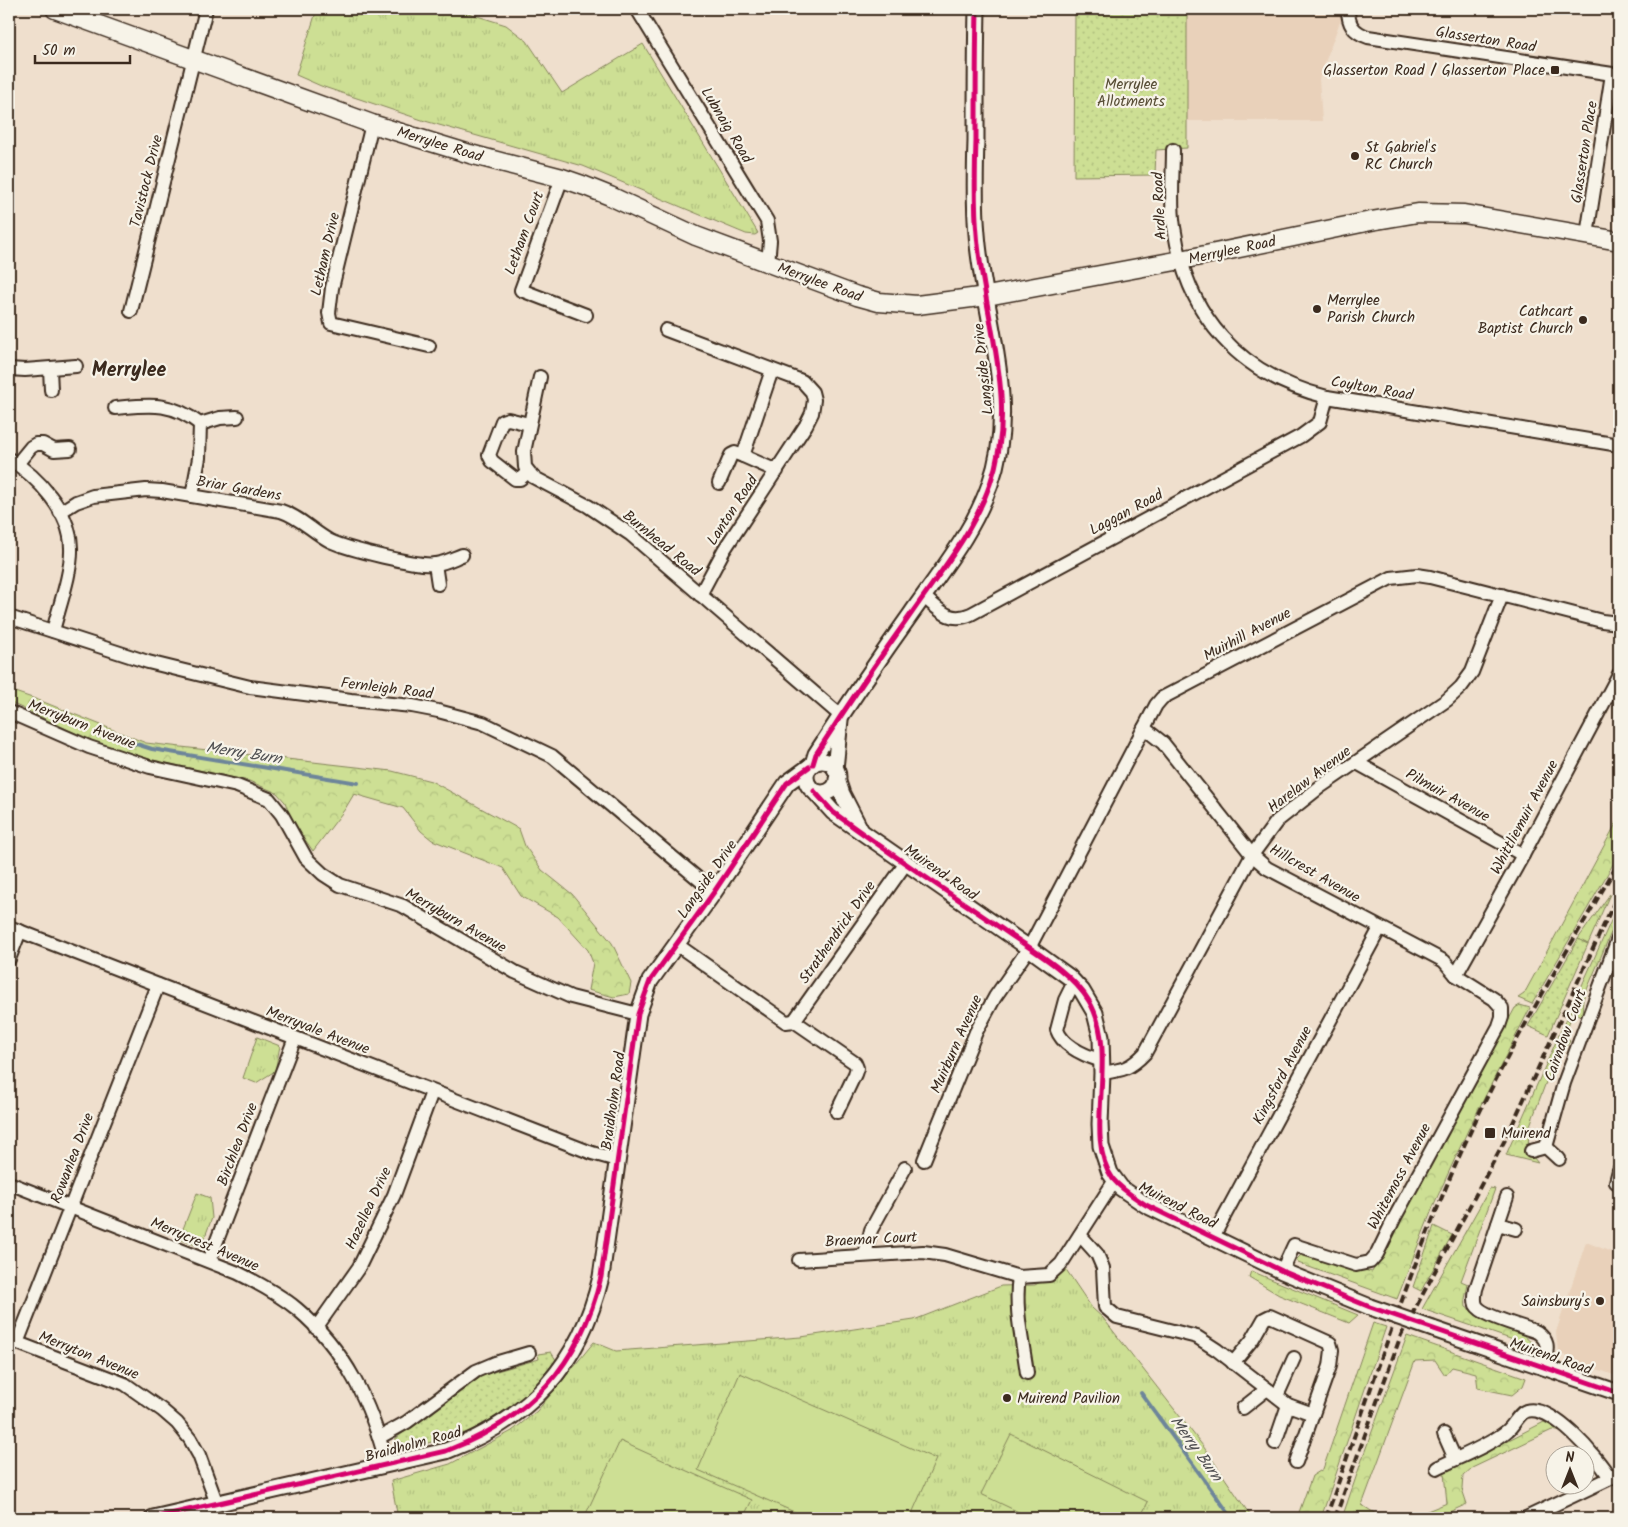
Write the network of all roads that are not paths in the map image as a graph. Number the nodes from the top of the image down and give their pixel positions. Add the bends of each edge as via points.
1 (55, 9) edge
2 (206, 9) edge
3 (637, 9) edge
4 (976, 9) edge
5 (1348, 9) edge
6 (192, 59) junction
7 (1616, 75) edge
8 (372, 124) junction
9 (1173, 150) dead end
10 (562, 178) junction
11 (1588, 235) junction
12 (1619, 241) edge
13 (1180, 260) junction
14 (768, 263) junction
15 (987, 296) junction
16 (131, 311) dead end
17 (586, 315) dead end
18 (666, 330) dead end
19 (429, 346) dead end
20 (76, 366) dead end
21 (50, 368) junction
22 (9, 369) edge
23 (772, 370) junction
24 (540, 377) dead end
25 (51, 390) dead end
26 (1328, 397) junction
27 (115, 408) dead end
28 (237, 416) dead end
29 (200, 424) junction
30 (529, 424) junction
31 (1619, 445) edge
32 (70, 449) dead end
33 (743, 456) junction
34 (13, 461) edge
35 (777, 471) junction
36 (528, 472) junction
37 (719, 483) dead end
38 (192, 496) junction
39 (60, 512) junction
40 (462, 555) dead end
41 (435, 564) junction
42 (438, 584) dead end
43 (700, 594) junction
44 (1502, 595) junction
45 (923, 596) junction
46 (9, 617) edge
47 (1619, 623) edge
48 (53, 631) junction
49 (1619, 674) edge
50 (9, 712) edge
51 (841, 716) junction
52 (1144, 728) junction
53 (1356, 763) junction
54 (811, 766) junction
55 (836, 774) junction
56 (812, 789) junction
57 (776, 801) junction
58 (861, 833) junction
59 (1252, 855) junction
60 (1523, 855) junction
61 (906, 863) junction
62 (714, 892) junction
63 (1380, 928) junction
64 (14, 929) edge
65 (1619, 936) edge
66 (676, 944) junction
67 (1029, 948) junction
68 (9, 959) edge
69 (1456, 975) junction
70 (1074, 982) junction
71 (158, 985) junction
72 (1502, 1008) joint
73 (638, 1014) junction
74 (794, 1021) junction
75 (295, 1038) junction
76 (1102, 1067) junction
77 (432, 1092) junction
78 (837, 1112) dead end
79 (1546, 1147) junction
80 (1531, 1151) dead end
81 (1559, 1159) dead end
82 (617, 1160) junction
83 (924, 1160) dead end
84 (905, 1168) dead end
85 (1619, 1170) edge
86 (1114, 1180) junction
87 (9, 1183) edge
88 (1619, 1184) edge
89 (1507, 1196) dead end
90 (71, 1206) junction
91 (1498, 1224) junction
92 (1516, 1229) dead end
93 (1080, 1235) junction
94 (1213, 1237) junction
95 (865, 1255) junction
96 (799, 1260) dead end
97 (209, 1261) junction
98 (1282, 1271) junction
99 (1019, 1277) junction
100 (316, 1328) junction
101 (13, 1341) edge
102 (529, 1353) dead end
103 (1294, 1358) dead end
104 (1233, 1363) junction
105 (1544, 1367) junction
106 (1027, 1374) dead end
107 (1272, 1393) junction
108 (1619, 1393) edge
109 (1288, 1405) junction
110 (1243, 1408) dead end
111 (1313, 1414) junction
112 (1444, 1434) dead end
113 (380, 1437) junction
114 (1275, 1443) dead end
115 (1455, 1459) junction
116 (1296, 1462) dead end
117 (387, 1465) junction
118 (1437, 1468) dead end
119 (1615, 1476) edge
120 (217, 1504) junction
121 (201, 1513) edge
122 (153, 1518) edge
123 (1526, 1518) edge

1 - 6 main road, Merrylee Road
2 - 6 street, Tavistock Drive
3 - 14 street, Lubnaig Road via 767,221 770,241
4 - 15 street, Langside Drive via 976,221
5 - 7 street, Glasserton Road via 1352,27 1368,37
6 - 8 main road, Merrylee Road
6 - 16 street, Tavistock Drive
7 - 11 street, Glasserton Place
8 - 10 main road, Merrylee Road
8 - 19 street, Letham Drive via 332,288 328,314 330,323
9 - 13 street, Ardle Road via 1173,225
10 - 14 main road, Merrylee Road via 610,196 696,236
10 - 17 street, Letham Court via 521,290
11 - 12 main road, Merrylee Road
11 - 13 main road, Merrylee Road via 1464,214 1418,213
13 - 15 main road, Merrylee Road
13 - 26 street, Coylton Road via 1199,307 1235,350 1276,379
14 - 15 main road, Merrylee Road via 879,302 917,305
15 - 45 street, Langside Drive via 1001,385 1002,418 997,460 991,484 968,531
18 - 23 street, Lanton Road
20 - 21 street
21 - 22 street
21 - 25 street
23 - 33 street, Lanton Road
23 - 35 street, Lanton Road via 802,381 812,392 814,400 806,425
24 - 30 street
26 - 31 street, Coylton Road
26 - 45 street, Laggan Road via 1320,422 1301,436 971,614 962,618 950,617
27 - 29 street via 149,405 172,408
28 - 29 street
29 - 38 street via 199,458
30 - 36 street via 524,452
30 - 36 street via 508,419 502,421 489,455 515,479
32 - 34 street via 54,450 36,444
33 - 35 street, Lanton Road
33 - 37 street, Lanton Road via 731,455
34 - 39 street via 40,483
35 - 43 street, Lanton Road via 724,550
36 - 43 street, Burnhead Road via 532,478 588,506 630,534
38 - 39 street, Briar Gardens via 146,490 108,494 76,502
38 - 41 street, Briar Gardens via 281,510 342,545 400,560
39 - 48 street via 70,538 71,562
40 - 41 street, Briar Gardens
41 - 42 street
43 - 51 street, Burnhead Road
44 - 47 street, Muirhill Avenue
44 - 52 street, Muirhill Avenue via 1417,575 1391,578 1168,694 1156,705
44 - 53 street, Harelaw Avenue via 1472,672 1461,687
45 - 51 street, Langside Drive
46 - 48 street, Fernleigh Road
48 - 62 street, Fernleigh Road via 148,662 250,687 412,706 483,723 552,756
49 - 60 street, Whittliemuir Avenue
50 - 73 street, Merryburn Avenue via 89,747 150,767 237,786 269,798 306,858 340,885 404,906 515,972 571,997
51 - 54 street, Langside Drive
51 - 55 street, Langside Drive
52 - 59 street, Hillcrest Avenue via 1163,743
52 - 67 street, Muirhill Avenue
53 - 59 street, Harelaw Avenue via 1277,821
53 - 60 street, Pilmuir Avenue
54 - 55 street via 823,761 832,765
54 - 56 street, Langside Drive via 806,777
54 - 57 street, Langside Drive via 787,784
55 - 56 street via 836,784 829,791 819,793
55 - 58 street
56 - 57 street via 792,792
56 - 58 street, Muirend Road via 833,812
57 - 62 street, Langside Drive
58 - 61 street, Muirend Road
59 - 63 street, Hillcrest Avenue via 1267,868
59 - 76 street, Harelaw Avenue via 1145,1053 1127,1069
60 - 69 street, Whittliemuir Avenue
61 - 67 street, Muirend Road
61 - 74 street, Strathendrick Drive
62 - 66 street, Langside Drive
63 - 69 street, Hillcrest Avenue via 1444,961
63 - 94 street, Kingsford Avenue
64 - 68 street
64 - 71 street, Merryvale Avenue
65 - 79 street, Cairndow Court via 1564,1083
66 - 73 street, Langside Drive via 650,981
66 - 74 street via 786,1022
67 - 70 street, Muirend Road
67 - 83 street, Muirburn Avenue via 995,997 976,1032
69 - 72 street, Hillcrest Avenue via 1494,999
70 - 76 street, Muirend Road via 1095,1013 1101,1037
70 - 76 street via 1057,1027 1059,1035 1062,1041
71 - 75 street, Merryvale Avenue
71 - 90 street, Rowanlea Drive
72 - 98 street, Whitemoss Avenue via 1499,1026 1370,1262 1356,1265 1294,1245
73 - 82 street, Braidholm Road
74 - 78 street via 855,1063 855,1074
75 - 77 street, Merryvale Avenue
75 - 97 street, Birchlea Drive
76 - 86 street, Muirend Road via 1101,1146
77 - 82 street, Merryvale Avenue
77 - 100 street, Hazellea Drive via 394,1195 359,1267
79 - 80 street
79 - 81 street
82 - 117 street, Braidholm Road via 595,1300 582,1334 556,1375 516,1414 488,1433 446,1451
84 - 95 street via 871,1230
85 - 88 street via 1616,1182
86 - 93 street
86 - 94 street, Muirend Road via 1146,1205
87 - 90 street, Merrycrest Avenue
89 - 91 street
90 - 97 street, Merrycrest Avenue
90 - 101 street, Rowanlea Drive
91 - 92 street
91 - 105 street via 1476,1289 1477,1307 1544,1337 1548,1343
93 - 99 street via 1061,1264 1049,1275
93 - 104 street via 1097,1254 1103,1268 1105,1308 1117,1317 1197,1338
94 - 98 street, Muirend Road
95 - 96 street, Braemar Court
95 - 99 street, Braemar Court via 945,1254
97 - 100 street, Merrycrest Avenue via 266,1288
98 - 105 street, Muirend Road, bridge via 1370,1307
99 - 106 street via 1017,1300
100 - 113 street, Merrycrest Avenue via 342,1357 362,1391
101 - 120 street, Merryton Avenue via 125,1384 162,1410 190,1439
102 - 113 street, Braidholm Road via 476,1371 407,1422
103 - 107 street
104 - 107 street
104 - 111 street via 1264,1319 1270,1316 1330,1343 1330,1366
105 - 108 street, Muirend Road
107 - 109 street
107 - 110 street
109 - 111 street
109 - 114 street
111 - 116 street
112 - 115 street
113 - 117 street, Merrycrest Avenue
115 - 118 street
115 - 119 street via 1496,1439 1526,1411 1539,1412 1560,1422
117 - 120 street, Braidholm Road
119 - 123 street
120 - 121 street, Braidholm Road
121 - 122 street, Braidholm Road

